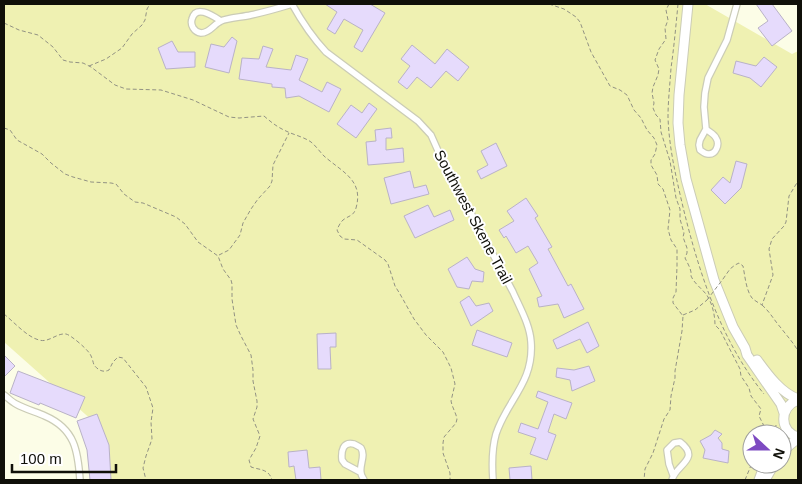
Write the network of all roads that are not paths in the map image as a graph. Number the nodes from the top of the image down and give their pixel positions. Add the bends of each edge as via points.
1 (292, 4) edge
2 (688, 4) edge
3 (737, 4) edge
4 (221, 21) junction
5 (706, 129) dead end
6 (745, 348) junction
7 (4, 395) edge
8 (798, 400) edge
9 (781, 418) junction
10 (782, 424) edge
11 (798, 438) edge
12 (360, 472) junction
13 (672, 477) edge
14 (80, 480) edge
15 (364, 480) edge
16 (493, 480) edge

1 - 4 street
1 - 16 street, Southwest Skene Trail via 314,40 326,52 418,120 431,135 522,313 531,342 528,372 496,434
2 - 6 street via 679,95 680,144 686,179 714,280
3 - 5 street via 727,40 708,78 704,107
4 - 4 street via 201,11 193,16 192,24 196,31 203,33
6 - 8 street via 782,388
6 - 9 street via 780,404
7 - 14 street via 67,430 76,448
8 - 9 street via 789,405
9 - 10 street
9 - 11 street
12 - 12 street via 361,449 357,445 346,445 342,449 342,460
12 - 15 street
13 - 13 street via 688,459 689,453 680,442 667,450

